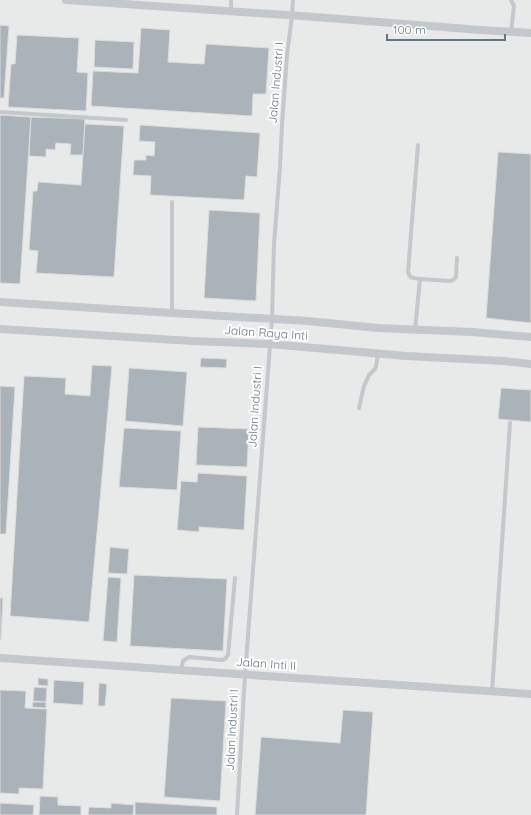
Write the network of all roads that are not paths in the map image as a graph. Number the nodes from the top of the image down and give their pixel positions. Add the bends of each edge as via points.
1 (66, 0) edge
2 (231, 0) edge
3 (293, 0) edge
4 (510, 0) edge
5 (128, 2) edge
6 (231, 11) junction
7 (292, 16) junction
8 (511, 32) junction
9 (531, 33) edge
10 (0, 112) edge
11 (126, 120) dead end
12 (418, 145) dead end
13 (172, 202) dead end
14 (457, 258) dead end
15 (420, 279) junction
16 (0, 302) edge
17 (172, 313) junction
18 (272, 319) junction
19 (0, 329) edge
20 (415, 330) junction
21 (531, 336) edge
22 (270, 344) junction
23 (378, 354) junction
24 (531, 364) edge
25 (359, 408) dead end
26 (510, 423) dead end
27 (235, 578) dead end
28 (0, 658) edge
29 (181, 671) junction
30 (245, 675) junction
31 (492, 692) junction
32 (531, 694) edge
33 (237, 815) edge

1 - 5 street
2 - 6 lane
3 - 7 lane, Jalan Industri I
4 - 8 lane via 514,6
5 - 6 street
6 - 7 street
7 - 8 street
7 - 18 lane, Jalan Industri I via 274,244
8 - 9 street
10 - 11 lane
12 - 15 lane via 408,272 409,276
13 - 17 lane
14 - 15 lane via 456,277 453,280
15 - 20 lane
16 - 17 street, Jalan Raya Inti
17 - 18 street, Jalan Raya Inti
18 - 20 street, Jalan Raya Inti
18 - 22 lane, Jalan Industri I
19 - 22 street, Jalan Raya Inti
20 - 21 street, Jalan Raya Inti
22 - 23 street, Jalan Raya Inti
22 - 30 lane, Jalan Industri I
23 - 24 street, Jalan Raya Inti
23 - 25 lane via 375,369 364,386
26 - 31 lane
27 - 29 lane via 228,655 222,660 189,657 184,661
28 - 29 street, Jalan Inti II
29 - 30 street, Jalan Inti II
30 - 31 street, Jalan Inti II
30 - 33 lane, Jalan Industri I
31 - 32 street, Jalan Inti II

